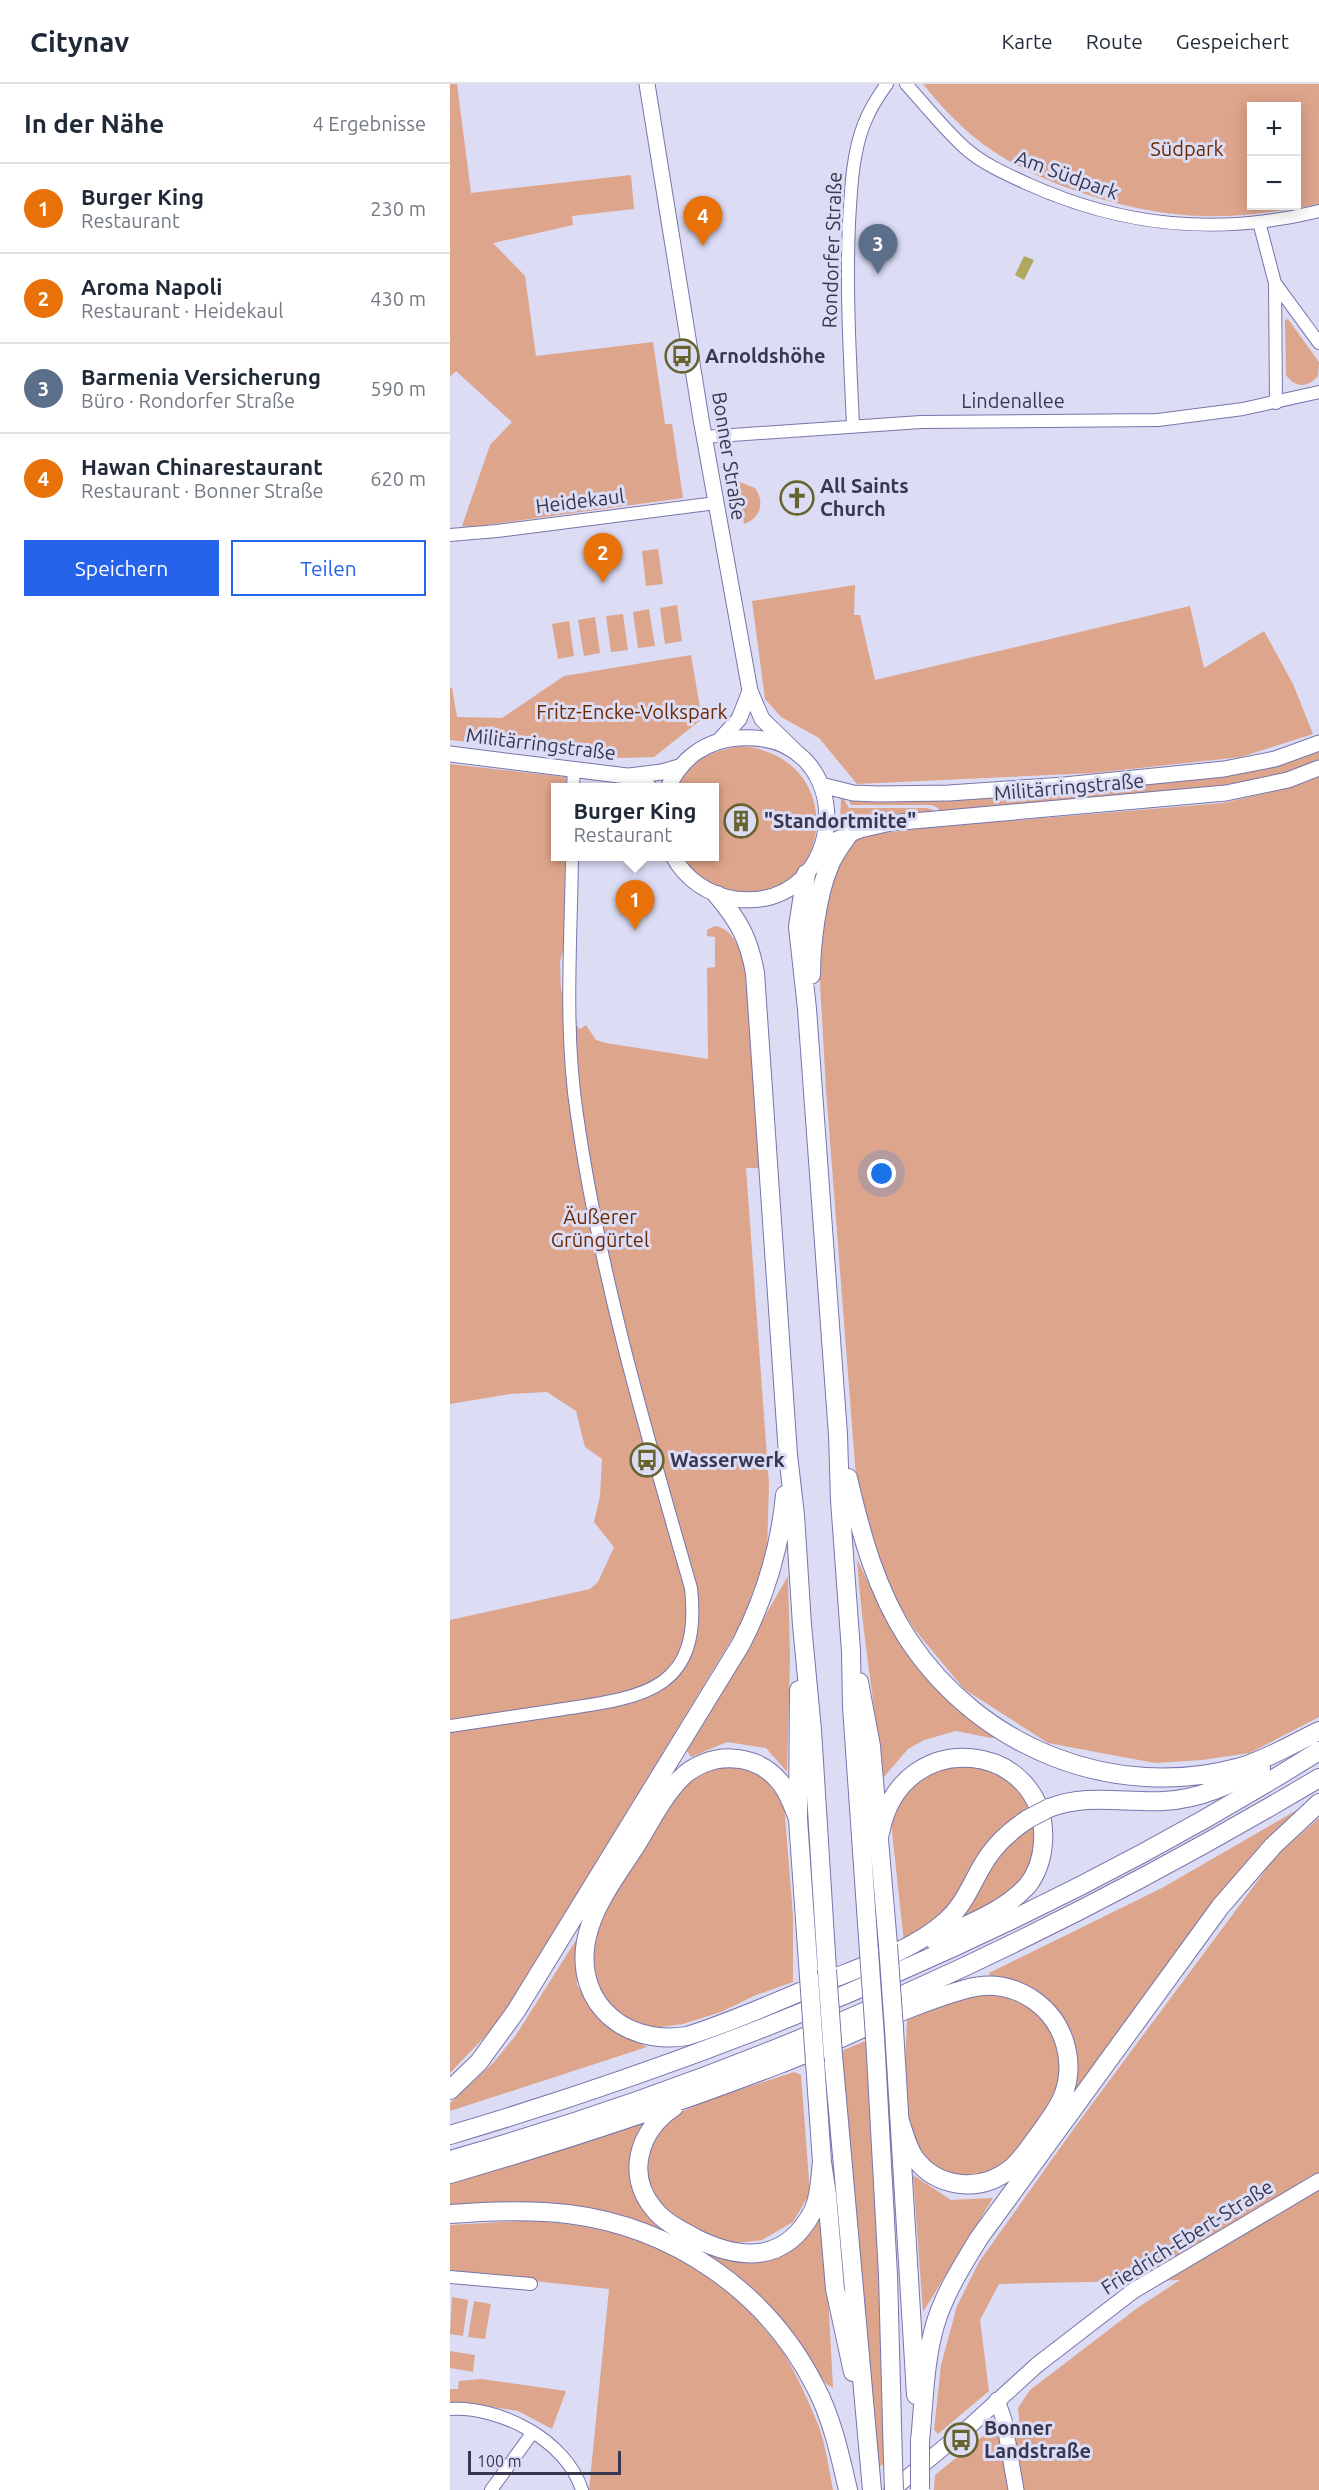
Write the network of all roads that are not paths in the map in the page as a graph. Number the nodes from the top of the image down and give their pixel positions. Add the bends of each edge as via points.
1 (647, 84) edge
2 (887, 84) edge
3 (906, 84) edge
4 (1319, 212) edge
5 (1259, 222) junction
6 (1275, 283) junction
7 (1319, 343) edge
8 (1319, 392) edge
9 (1276, 403) junction
10 (853, 425) junction
11 (704, 437) junction
12 (716, 503) junction
13 (450, 535) edge
14 (750, 691) junction
15 (719, 741) junction
16 (1319, 743) edge
17 (796, 752) junction
18 (450, 754) edge
19 (679, 767) junction
20 (574, 768) junction
21 (1319, 768) edge
22 (627, 776) junction
23 (573, 783) edge
24 (643, 783) edge
25 (671, 783) edge
26 (821, 785) junction
27 (849, 834) junction
28 (823, 845) junction
29 (572, 861) edge
30 (676, 861) edge
31 (806, 874) junction
32 (717, 895) junction
33 (807, 1009) junction
34 (838, 1435) junction
35 (788, 1455) junction
36 (802, 1625) junction
37 (851, 1651) junction
38 (450, 1726) edge
39 (1319, 1732) edge
40 (1319, 1751) edge
41 (1319, 1778) edge
42 (1319, 1803) edge
43 (798, 1819) junction
44 (880, 1833) junction
45 (1009, 1946) junction
46 (924, 2002) junction
47 (450, 2090) edge
48 (595, 2090) junction
49 (687, 2099) junction
50 (900, 2121) junction
51 (450, 2135) edge
52 (450, 2160) edge
53 (822, 2162) junction
54 (450, 2174) edge
55 (1319, 2181) edge
56 (450, 2214) edge
57 (450, 2277) edge
58 (531, 2284) dead end
59 (997, 2400) junction
60 (450, 2409) edge
61 (865, 2420) junction
62 (533, 2432) junction
63 (920, 2442) junction
64 (872, 2486) edge
65 (491, 2490) edge
66 (582, 2490) edge
67 (848, 2490) edge
68 (893, 2490) edge
69 (920, 2490) edge
70 (1016, 2490) edge

1 - 11 main road, Bonner Straße
2 - 10 street, Rondorfer Straße via 864,125 854,162 850,202 848,298
3 - 5 street, Am Südpark via 966,148 997,170 1047,193 1086,208 1150,221 1200,225
4 - 5 street, Am Südpark
5 - 6 street
6 - 7 street
6 - 9 street
8 - 9 street, Lindenallee
9 - 10 street, Lindenallee via 1134,421
10 - 11 street, Lindenallee
11 - 12 main road, Bonner Straße
12 - 13 street, Heidekaul
12 - 14 main road, Bonner Straße
14 - 15 main road via 739,719
14 - 17 main road, Bonner Straße via 762,719
15 - 17 main road via 752,738
15 - 19 main road via 694,753
16 - 26 main road, Militärringstraße via 1275,759 1224,770 1064,785 878,794
17 - 26 main road, Bonner Straße
18 - 20 main road, Militärringstraße
19 - 22 main road, Militärringstraße
19 - 25 main road
20 - 22 main road, Militärringstraße
20 - 23 street
21 - 27 main road, Militärringstraße via 1288,780 1226,793 891,823
22 - 24 main road, Militärringstraße
26 - 28 main road via 828,818
27 - 28 main road, Militärringstraße
27 - 33 highway via 825,877 814,931
28 - 31 main road
29 - 38 street via 570,1030 577,1114 606,1275 691,1588 693,1630 681,1662 660,1684 642,1694
30 - 32 main road via 696,883
31 - 32 main road via 781,892 759,898
31 - 33 highway via 798,927
32 - 35 highway via 741,924 753,957
33 - 34 highway
34 - 37 highway
34 - 39 highway via 864,1542 896,1617 919,1653 948,1687 1001,1731 1074,1766 1131,1777 1166,1778 1243,1766
35 - 36 highway
35 - 47 highway via 773,1565 761,1603 741,1644 516,2011 479,2062
36 - 43 highway
36 - 61 highway, bridge via 833,2055
37 - 44 highway via 867,1720
37 - 68 highway, bridge via 887,2264
39 - 43 highway, bridge via 1235,1782 1197,1797 1162,1801 1079,1799 1048,1808 1012,1830 993,1849 966,1899 926,1937 812,1987 687,2036 644,2036 609,2017 594,1996 586,1973 584,1949 589,1928 607,1892 681,1778 714,1760 734,1758 752,1762 780,1782
40 - 48 highway via 1170,1837 994,1927 778,2022
41 - 45 highway via 1143,1878
42 - 63 highway via 1273,1846 1220,1907 973,2248 949,2289 935,2326
43 - 53 highway, bridge
44 - 48 highway via 892,1797 903,1782 928,1764 964,1757 991,1762 1023,1784 1040,1815 1043,1839 1034,1877 1020,1893 992,1912 841,1981 684,2046
44 - 50 highway, bridge
45 - 46 highway
45 - 52 highway via 863,2012 700,2077
46 - 49 highway
46 - 50 highway via 989,1986 1008,1988 1030,1998 1048,2013 1063,2036 1069,2059 1067,2083 1058,2107 1021,2158 1007,2172 980,2184 949,2182 924,2169 909,2149
48 - 51 highway
49 - 53 highway via 649,2130 639,2152 638,2175 655,2211 715,2248 738,2254 761,2253 794,2236 814,2209
49 - 54 highway
50 - 63 highway
53 - 61 highway via 835,2289
55 - 59 main road, Friedrich-Ebert-Straße via 1133,2291
56 - 67 highway via 544,2212 612,2222 664,2240 712,2268 767,2316 806,2369 824,2406
57 - 58 street
59 - 68 main road, Friedrich-Ebert-Straße
59 - 70 main road
60 - 62 street via 495,2414
61 - 64 highway
62 - 65 street
62 - 66 street via 573,2471
63 - 69 highway, bridge

